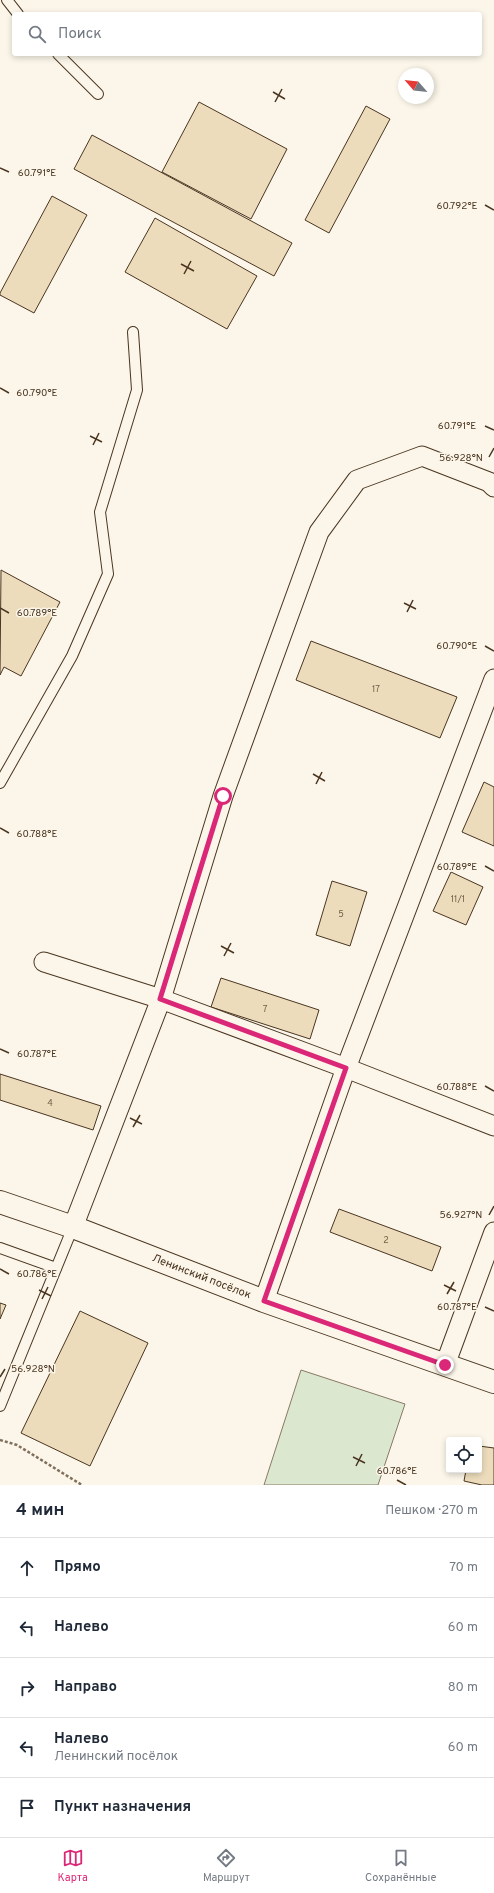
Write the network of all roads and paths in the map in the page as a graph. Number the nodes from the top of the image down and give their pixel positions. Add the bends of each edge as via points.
1 (7, 0) edge
2 (16, 12) edge
3 (60, 56) edge
4 (98, 94) dead end
5 (133, 332) dead end
6 (494, 487) edge
7 (494, 680) edge
8 (0, 783) edge
9 (44, 962) dead end
10 (160, 999) junction
11 (346, 1068) junction
12 (494, 1126) edge
13 (0, 1202) edge
14 (73, 1227) junction
15 (494, 1232) edge
16 (0, 1248) edge
17 (56, 1268) junction
18 (264, 1301) junction
19 (445, 1365) junction
20 (494, 1382) edge
21 (0, 1406) edge
22 (0, 1440) edge
23 (82, 1485) edge

1 - 2 lane
3 - 4 lane
5 - 8 lane via 137,390 100,512 108,574 72,656
6 - 10 street via 489,482 422,456 357,480 319,532 223,796
7 - 11 street
9 - 10 street
10 - 11 street
10 - 14 street
11 - 12 street
11 - 18 street
13 - 14 street, Ленинский посёлок
14 - 17 lane
14 - 18 street, Ленинский посёлок
15 - 19 street
16 - 17 lane
17 - 21 lane
18 - 19 street, Ленинский посёлок
19 - 20 street, Ленинский посёлок
22 - 23 path via 17,1445

